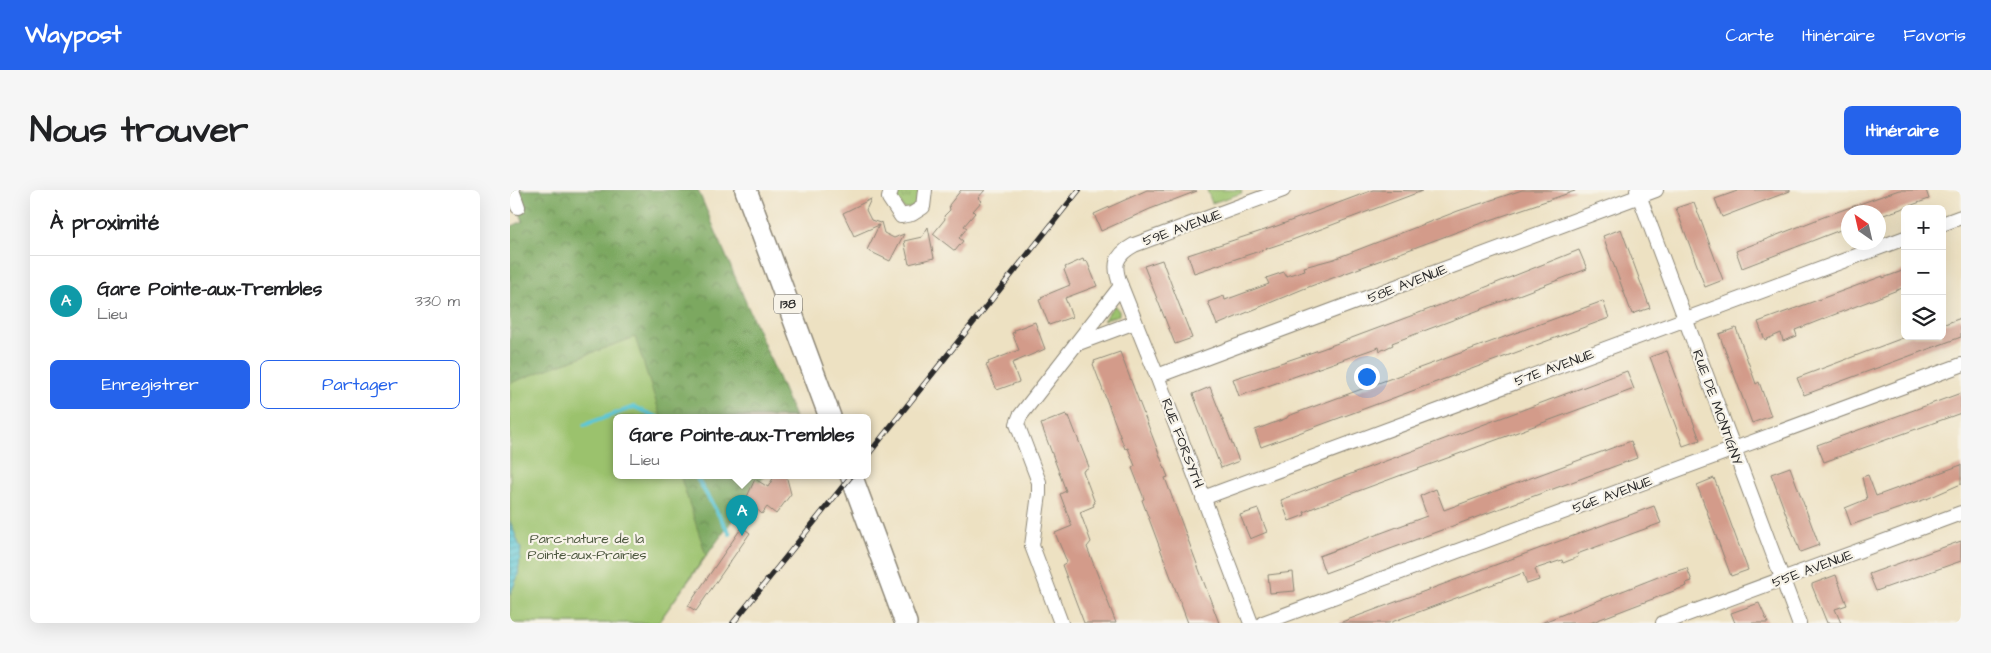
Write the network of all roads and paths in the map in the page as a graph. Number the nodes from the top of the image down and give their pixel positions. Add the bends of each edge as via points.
1 (512, 190) edge
2 (746, 190) edge
3 (891, 190) edge
4 (925, 190) edge
5 (1283, 190) edge
6 (1656, 190) edge
7 (1638, 193) edge
8 (518, 207) dead end
9 (1961, 217) edge
10 (1946, 223) edge
11 (1901, 239) edge
12 (1116, 264) joint
13 (1120, 286) junction
14 (1686, 318) junction
15 (1135, 322) junction
16 (1075, 344) junction
17 (1961, 365) edge
18 (1157, 376) junction
19 (829, 414) edge
20 (1733, 449) junction
21 (852, 479) edge
22 (1203, 498) junction
23 (1961, 513) edge
24 (1782, 579) junction
25 (906, 623) edge
26 (1060, 623) edge
27 (1251, 623) edge
28 (1263, 623) edge
29 (1663, 623) edge
30 (1799, 623) edge

1 - 8 street
2 - 19 main road, 138
3 - 4 street via 889,198 901,216 923,207
5 - 12 street, 59E AVENUE via 1134,245 1119,256
6 - 7 street, 58E AVENUE
7 - 14 street, RUE DE MONTIGNY
7 - 18 street, 58E AVENUE
9 - 10 street
11 - 14 street, 57E AVENUE
12 - 13 street, RUE FORSYTH
13 - 15 street, RUE FORSYTH
13 - 16 street
14 - 20 street, RUE DE MONTIGNY
14 - 22 street, 57E AVENUE
15 - 16 street
15 - 18 street, RUE FORSYTH
16 - 26 street via 1017,424 1039,482 1032,546
17 - 20 street, 56E AVENUE
18 - 22 street, RUE FORSYTH
20 - 24 street, RUE DE MONTIGNY
20 - 28 street, 56E AVENUE
21 - 25 main road
22 - 27 street, RUE FORSYTH
23 - 24 street, 55E AVENUE
24 - 29 street, 55E AVENUE
24 - 30 street, RUE DE MONTIGNY

